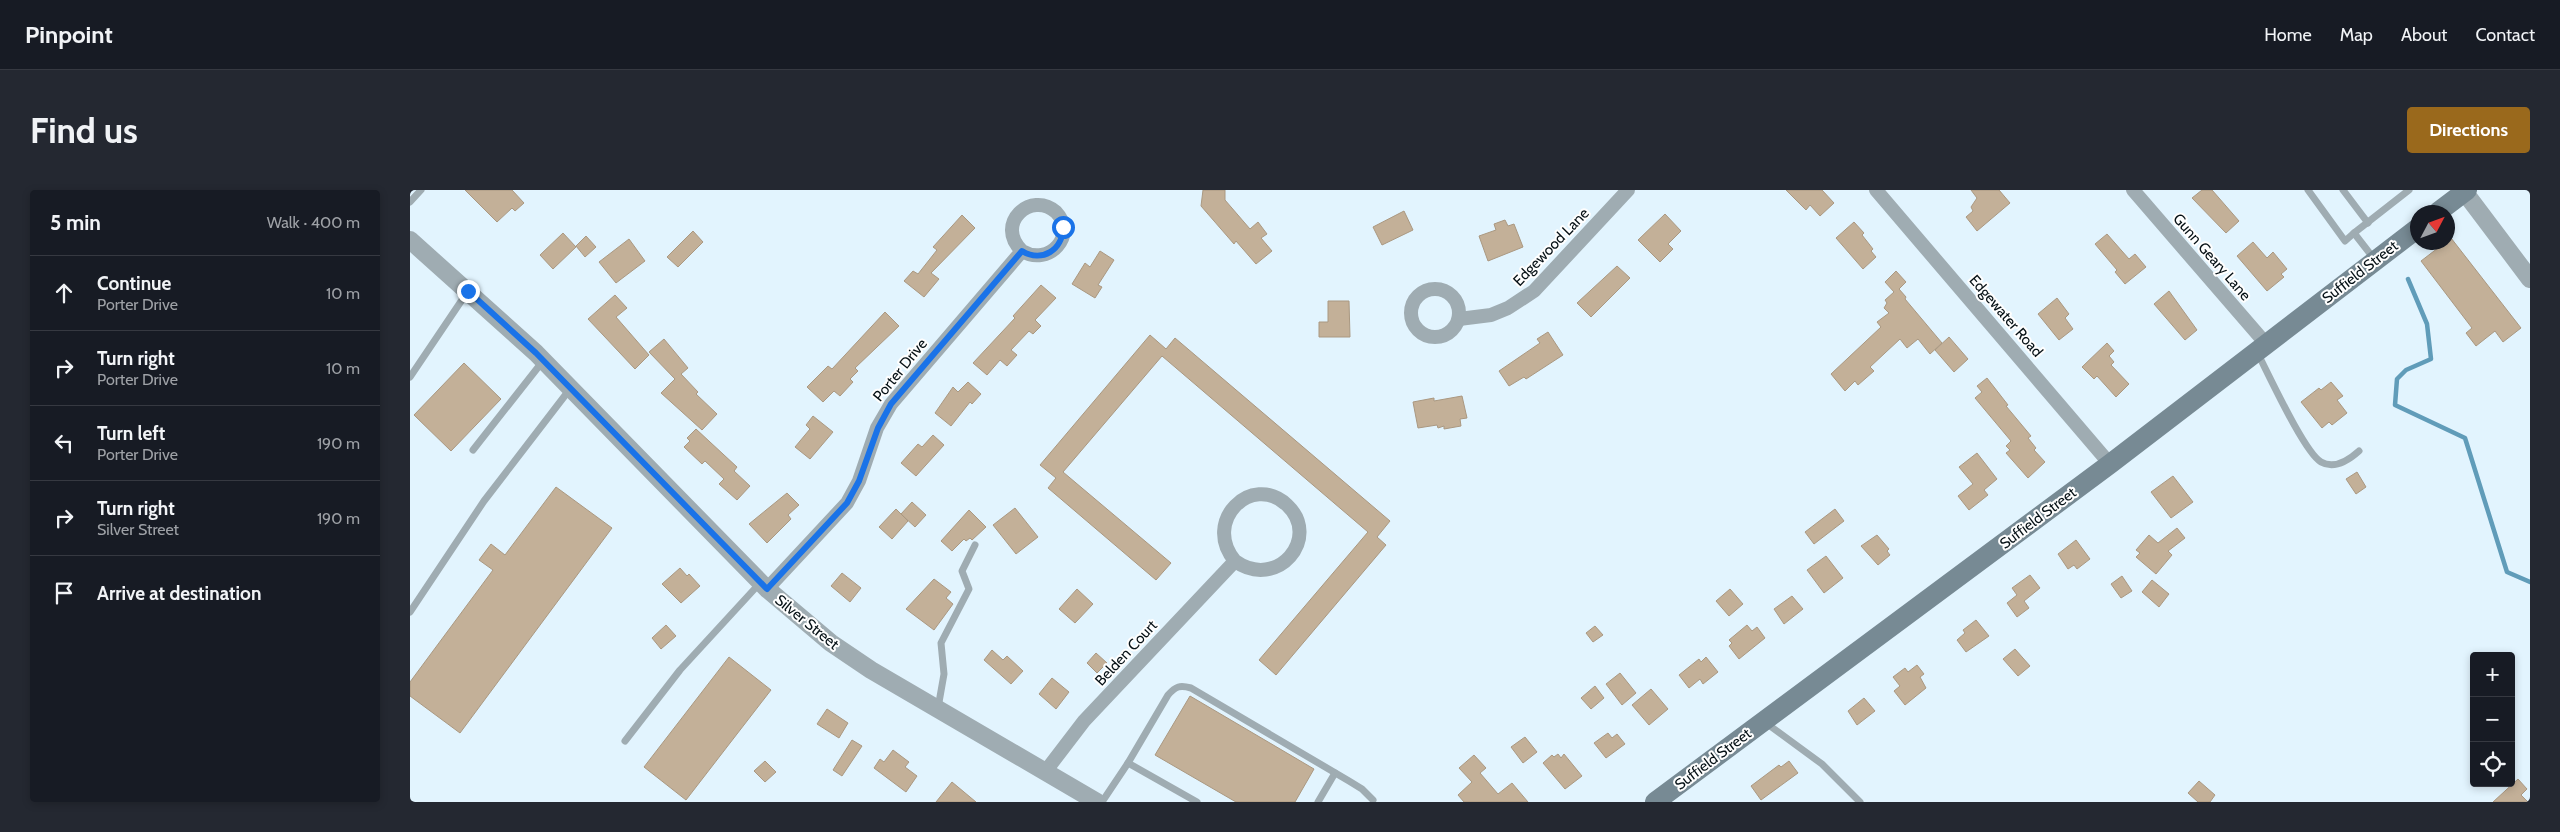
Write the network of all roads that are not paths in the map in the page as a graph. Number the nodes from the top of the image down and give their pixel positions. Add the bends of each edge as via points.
1 (420, 190) edge
2 (1628, 190) edge
3 (1876, 190) edge
4 (2133, 190) edge
5 (2308, 190) edge
6 (2343, 190) edge
7 (2409, 190) edge
8 (2465, 191) edge
9 (410, 202) edge
10 (2447, 205) edge
11 (2368, 222) junction
12 (2354, 234) junction
13 (2410, 234) edge
14 (410, 240) edge
15 (1022, 251) dead end
16 (2376, 260) junction
17 (2528, 272) edge
18 (468, 291) junction
19 (1458, 319) dead end
20 (2262, 348) junction
21 (543, 361) junction
22 (410, 377) edge
23 (570, 388) junction
24 (473, 450) dead end
25 (2359, 451) dead end
26 (2110, 464) junction
27 (975, 545) dead end
28 (1236, 561) junction
29 (764, 586) junction
30 (410, 612) edge
31 (938, 708) junction
32 (1764, 721) junction
33 (625, 741) dead end
34 (1128, 763) junction
35 (1045, 772) junction
36 (1335, 773) junction
37 (1373, 801) edge
38 (1097, 802) edge
39 (1102, 802) edge
40 (1197, 802) edge
41 (1318, 802) edge
42 (1655, 802) edge
43 (1860, 802) edge

1 - 9 lane
2 - 19 street, Edgewood Lane via 1534,291 1491,315
3 - 26 street, Edgewater Road
4 - 20 street, Gunn Geary Lane
5 - 12 lane via 2345,241
6 - 11 lane
7 - 11 lane
8 - 10 main road
8 - 17 street
11 - 12 lane
12 - 16 lane
13 - 16 main road, Suffield Street
14 - 18 street, Silver Street
15 - 29 street, Porter Drive via 891,404 847,503
16 - 20 main road, Suffield Street
18 - 21 street, Silver Street
18 - 22 lane
20 - 25 lane via 2299,432 2321,462 2332,465 2349,460
20 - 26 main road, Suffield Street
21 - 23 street, Silver Street
21 - 24 lane
23 - 29 street, Silver Street
23 - 30 lane via 484,501
26 - 32 main road, Suffield Street
27 - 31 lane via 962,570 969,589 941,643 944,674
28 - 28 street via 1256,570 1272,569 1286,562 1295,550 1299,535 1296,520 1288,507 1275,498 1259,495 1244,500 1231,510 1224,524 1224,540
28 - 35 street, Belden Court via 1084,721
29 - 31 street, Silver Street via 839,648
29 - 33 lane via 680,670
31 - 35 street, Silver Street
32 - 42 main road, Suffield Street
32 - 43 lane via 1822,764
34 - 36 lane via 1168,695 1181,685
34 - 39 lane
34 - 40 lane
35 - 38 street, Silver Street
36 - 37 lane via 1362,788
36 - 41 lane

